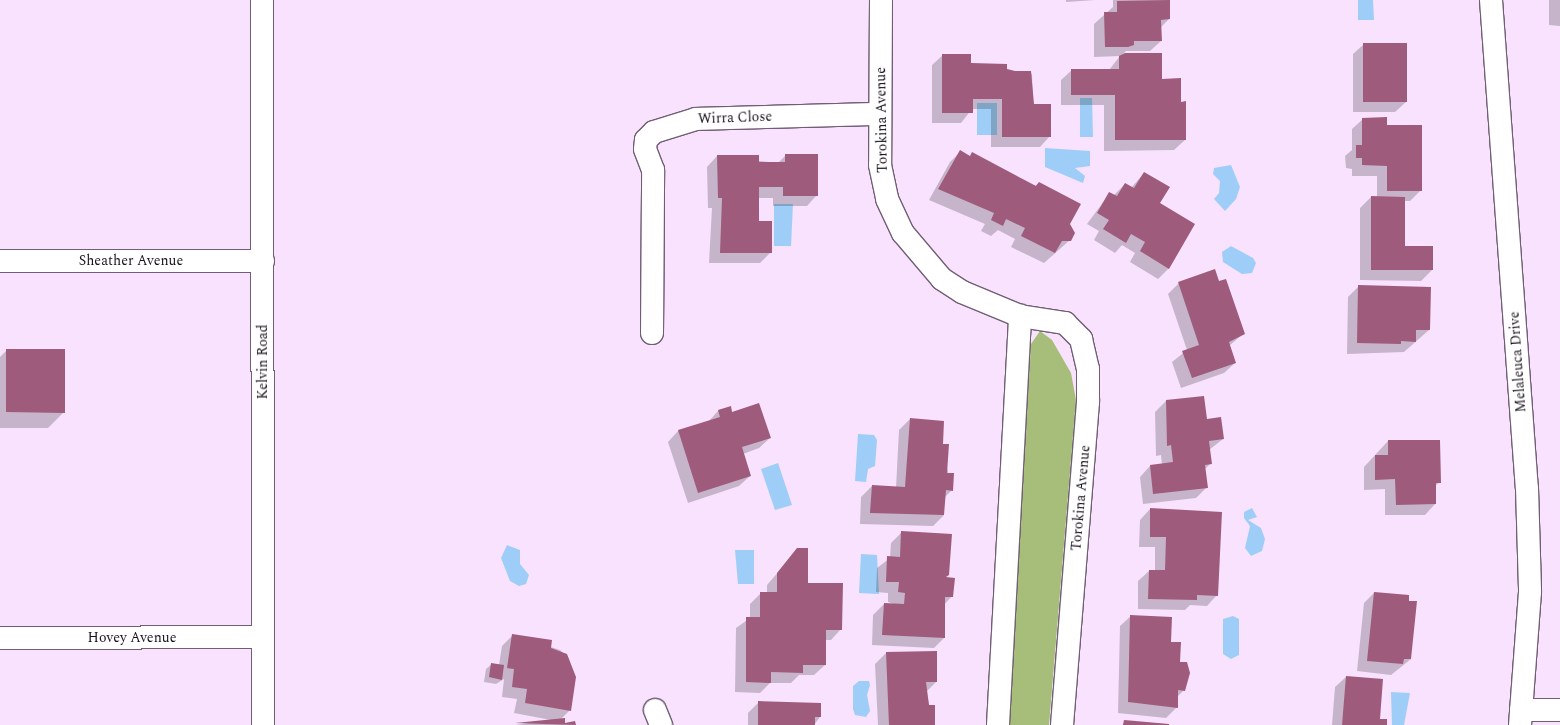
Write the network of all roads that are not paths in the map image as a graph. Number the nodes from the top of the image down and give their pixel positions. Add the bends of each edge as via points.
1 (262, 0) edge
2 (881, 0) edge
3 (1491, 0) edge
4 (880, 114) junction
5 (0, 261) edge
6 (263, 261) junction
7 (1020, 316) junction
8 (652, 333) dead end
9 (263, 637) junction
10 (0, 638) edge
11 (1560, 710) edge
12 (1520, 718) edge
13 (263, 725) edge
14 (998, 725) edge
15 (1062, 725) edge

1 - 6 street, Kelvin Road
2 - 4 street, Torokina Avenue
3 - 12 street, Melaleuca Drive via 1527,488 1530,592
4 - 7 street, Torokina Avenue via 880,165 887,199 903,233 942,279
4 - 8 street, Wirra Close via 696,118 654,132 646,140 645,149 653,170
5 - 6 street, Sheather Avenue
6 - 9 street, Kelvin Road
7 - 14 street
7 - 15 street, Torokina Avenue via 1065,323 1081,339 1088,369 1088,402
9 - 10 street, Hovey Avenue
9 - 13 street, Kelvin Road
11 - 12 street

